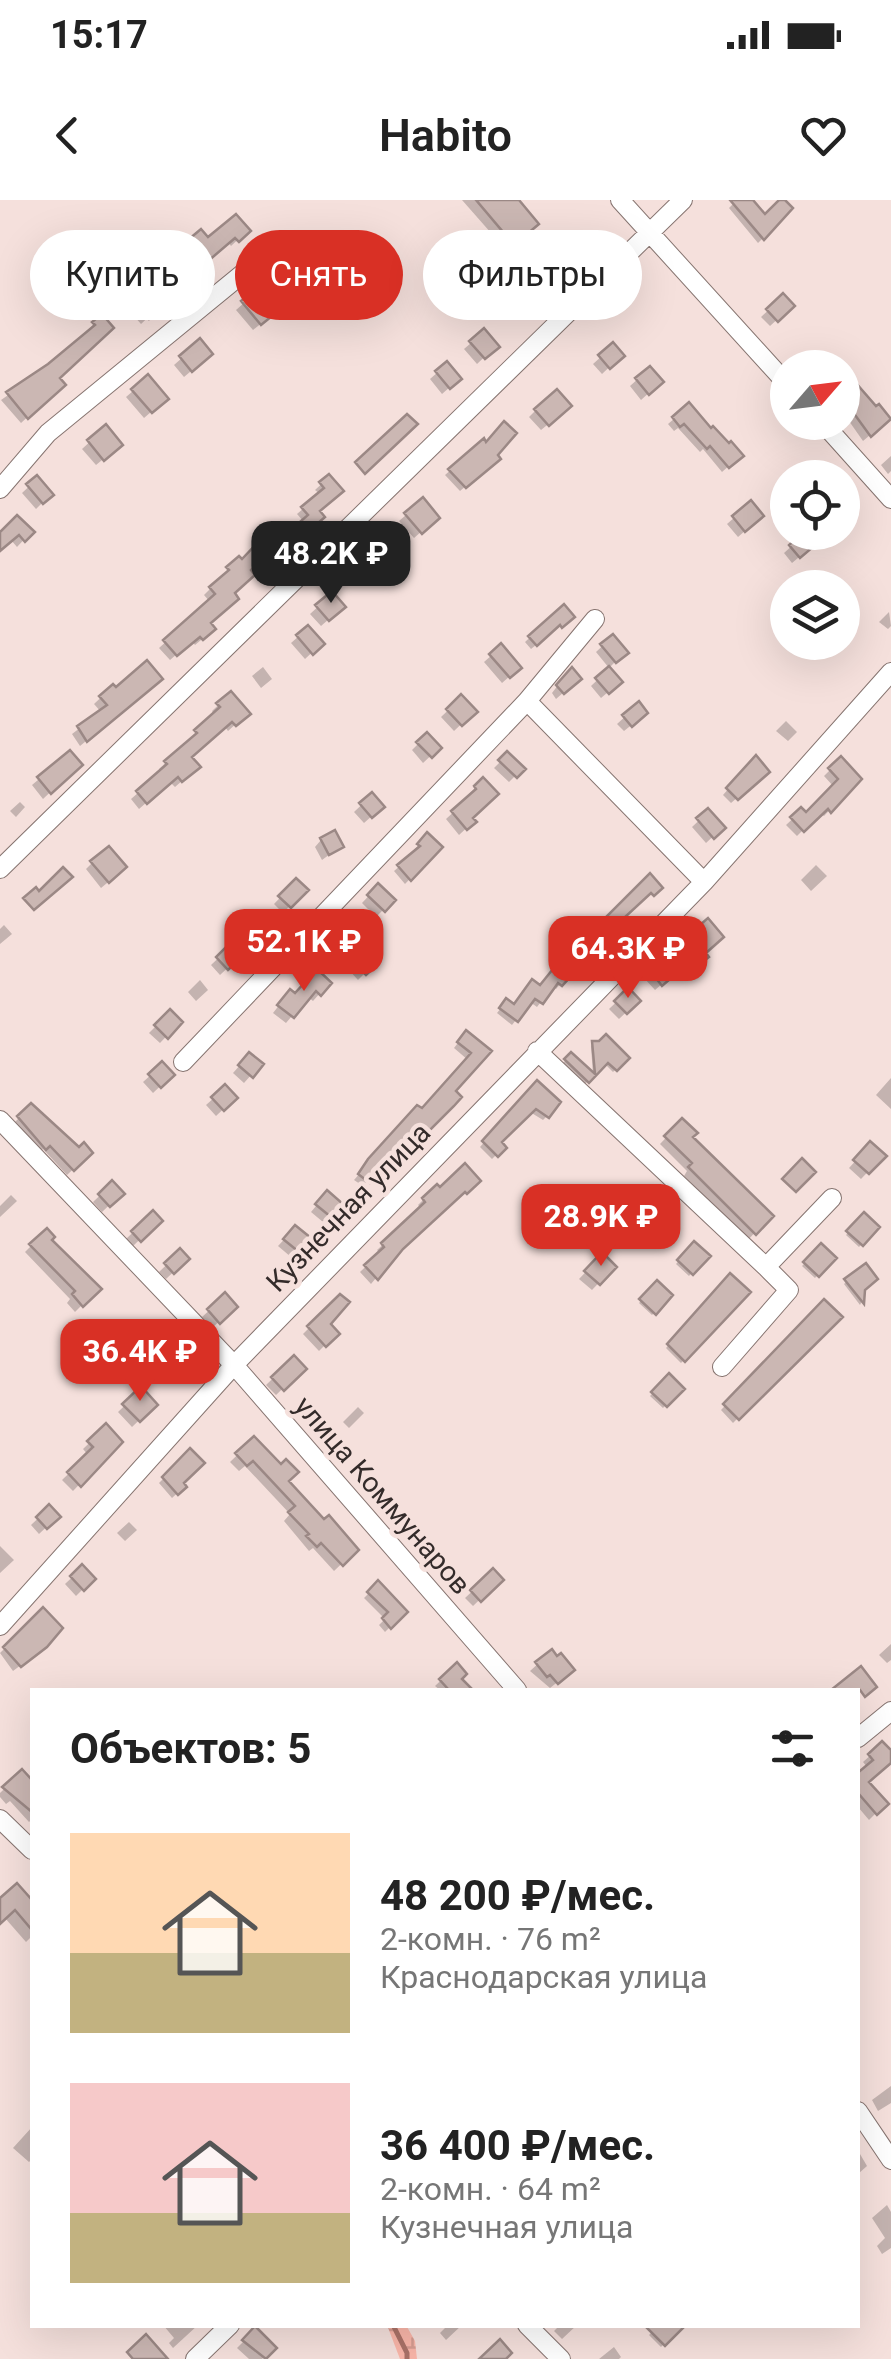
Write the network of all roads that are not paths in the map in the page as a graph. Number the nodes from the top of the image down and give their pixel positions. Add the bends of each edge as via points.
1 (620, 200) edge
2 (683, 200) edge
3 (650, 234) junction
4 (235, 280) edge
5 (770, 365) edge
6 (838, 440) edge
7 (0, 489) edge
8 (891, 499) edge
9 (595, 619) dead end
10 (891, 672) edge
11 (526, 701) junction
12 (0, 869) edge
13 (704, 882) junction
14 (537, 1051) junction
15 (183, 1062) dead end
16 (0, 1120) edge
17 (832, 1198) dead end
18 (766, 1266) junction
19 (234, 1365) junction
20 (722, 1367) dead end
21 (0, 1626) edge
22 (515, 1688) edge
23 (891, 1711) edge
24 (860, 1736) edge
25 (0, 1820) edge
26 (30, 1848) edge
27 (860, 2114) edge
28 (891, 2160) edge
29 (227, 2328) edge
30 (530, 2328) edge
31 (194, 2359) edge
32 (561, 2359) edge

1 - 3 street
2 - 3 street
3 - 5 street
3 - 12 street
4 - 7 street via 48,433
6 - 8 street
9 - 11 street
10 - 13 street, Кузнечная улица
11 - 13 street
11 - 15 street
13 - 14 street, Кузнечная улица
14 - 18 street
14 - 19 street, Кузнечная улица
16 - 19 street, улица Коммунаров
17 - 18 street
18 - 20 street via 789,1290
19 - 21 street, Кузнечная улица
19 - 22 street, улица Коммунаров
23 - 24 street
25 - 26 street
27 - 28 street
29 - 31 street
30 - 32 street

